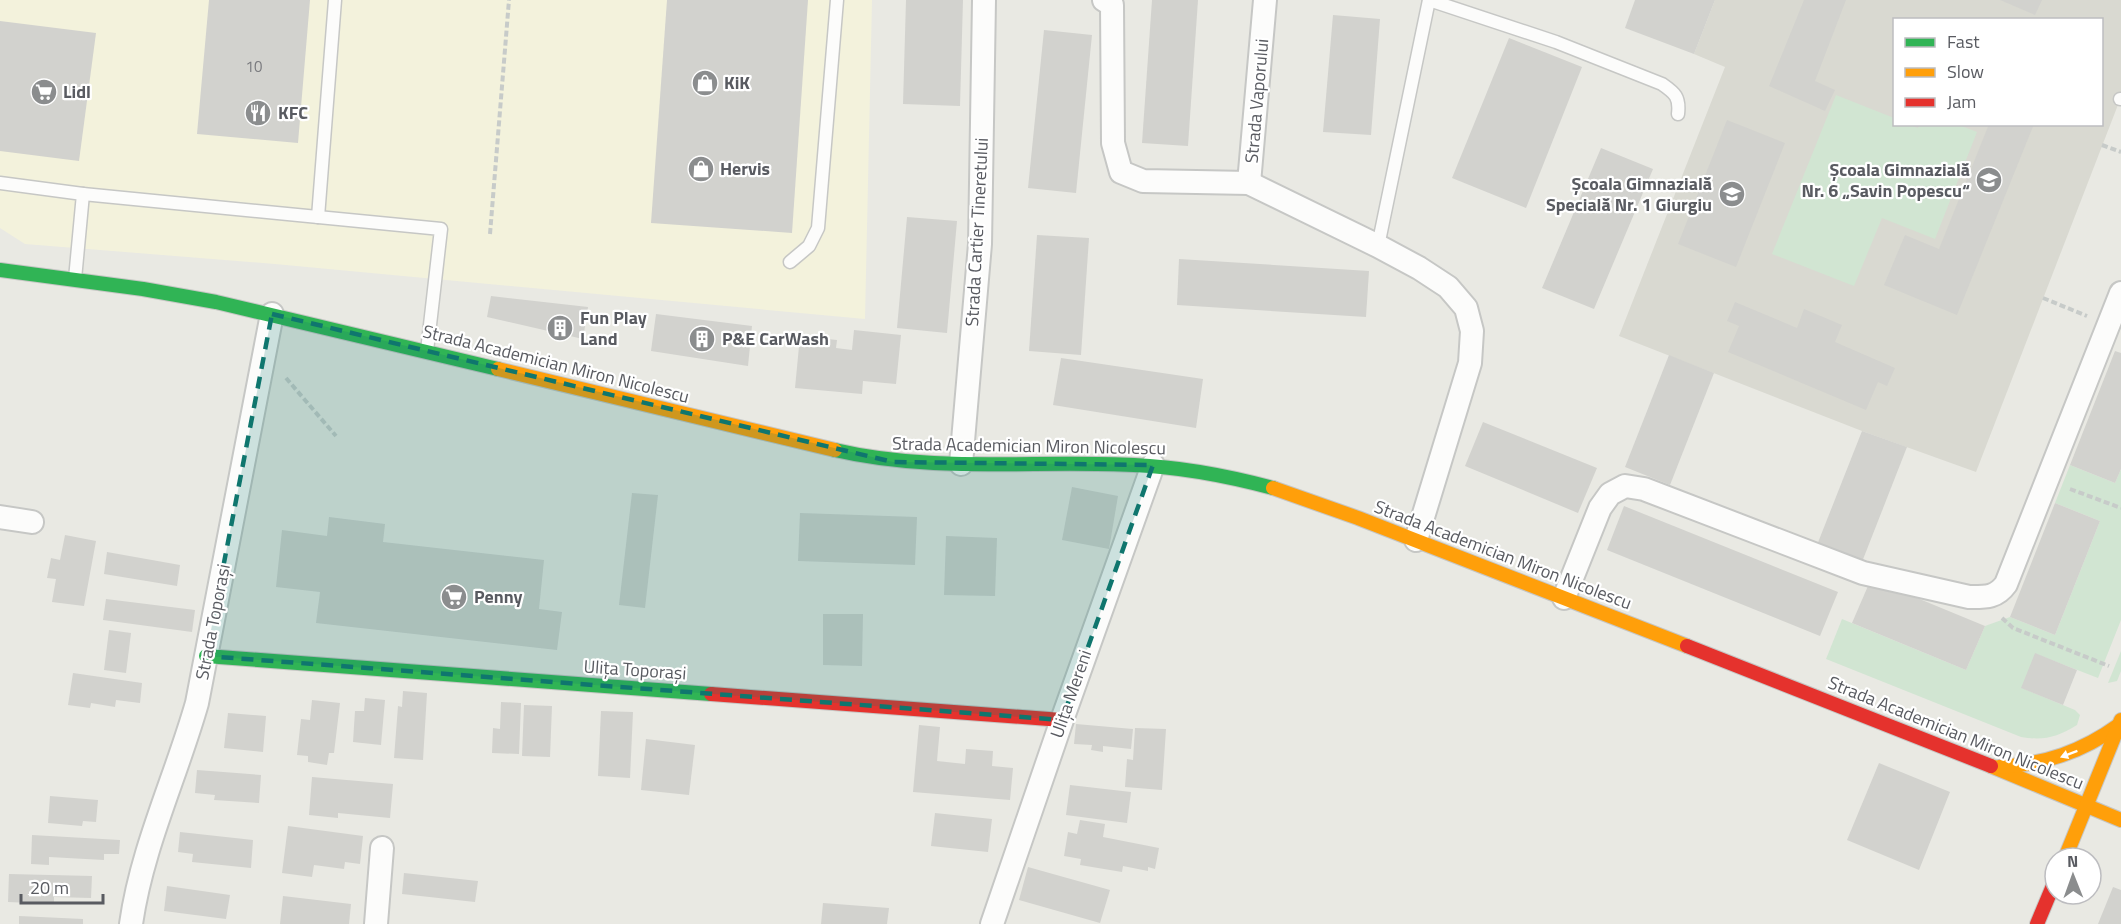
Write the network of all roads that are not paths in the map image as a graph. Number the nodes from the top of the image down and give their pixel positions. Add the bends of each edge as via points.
1 (335, 0) edge
2 (837, 0) edge
3 (984, 0) edge
4 (1104, 0) edge
5 (1265, 0) edge
6 (1429, 0) edge
7 (1678, 114) dead end
8 (0, 183) edge
9 (1249, 183) junction
10 (83, 194) junction
11 (318, 217) junction
12 (1378, 246) junction
13 (790, 262) dead end
14 (0, 270) edge
15 (75, 279) junction
16 (2121, 292) edge
17 (272, 314) junction
18 (427, 351) junction
19 (962, 464) junction
20 (1153, 465) junction
21 (0, 518) edge
22 (32, 522) dead end
23 (1416, 540) junction
24 (1564, 598) junction
25 (206, 656) junction
26 (1062, 720) junction
27 (2120, 723) edge
28 (1997, 768) junction
29 (2087, 805) junction
30 (2121, 819) edge
31 (2070, 846) edge
32 (382, 848) dead end
33 (2045, 906) edge
34 (132, 924) edge
35 (376, 924) edge
36 (992, 924) edge
37 (2037, 924) edge

1 - 11 lane
2 - 13 lane via 818,228 809,246
3 - 19 street, Strada Cartier Tineretului via 980,244
4 - 9 street, Strada Vaporului via 1112,5 1113,143 1121,172 1143,181
5 - 9 street, Strada Vaporului
6 - 7 lane via 1556,42 1662,84 1678,98
6 - 12 lane
8 - 10 lane
9 - 12 street
10 - 11 lane
10 - 15 lane
11 - 18 lane via 441,229
12 - 23 street via 1448,287 1466,308 1472,331 1470,363
14 - 15 street, Strada Academician Miron Nicolescu
15 - 17 street, Strada Academician Miron Nicolescu
16 - 24 street via 2000,592 1969,597 1863,573 1644,489 1625,486 1610,494 1600,508
17 - 18 street, Strada Academician Miron Nicolescu
17 - 25 street, Strada Toporași
18 - 19 street, Strada Academician Miron Nicolescu via 856,455 893,462
19 - 20 street, Strada Academician Miron Nicolescu
20 - 23 street, Strada Academician Miron Nicolescu via 1270,487
20 - 26 street, Ulița Mereni
21 - 22 street
23 - 24 street, Strada Academician Miron Nicolescu
24 - 28 street, Strada Academician Miron Nicolescu
25 - 26 street, Ulița Toporași
25 - 34 street, Strada Toporași via 186,741 149,846
26 - 36 street, Ulița Mereni
27 -> 28 street via 2098,741 2068,755 2039,764
27 - 29 street
28 - 29 street, Strada Academician Miron Nicolescu
29 - 30 street, Strada Academician Miron Nicolescu
29 - 31 street
32 - 35 street
33 - 37 street

